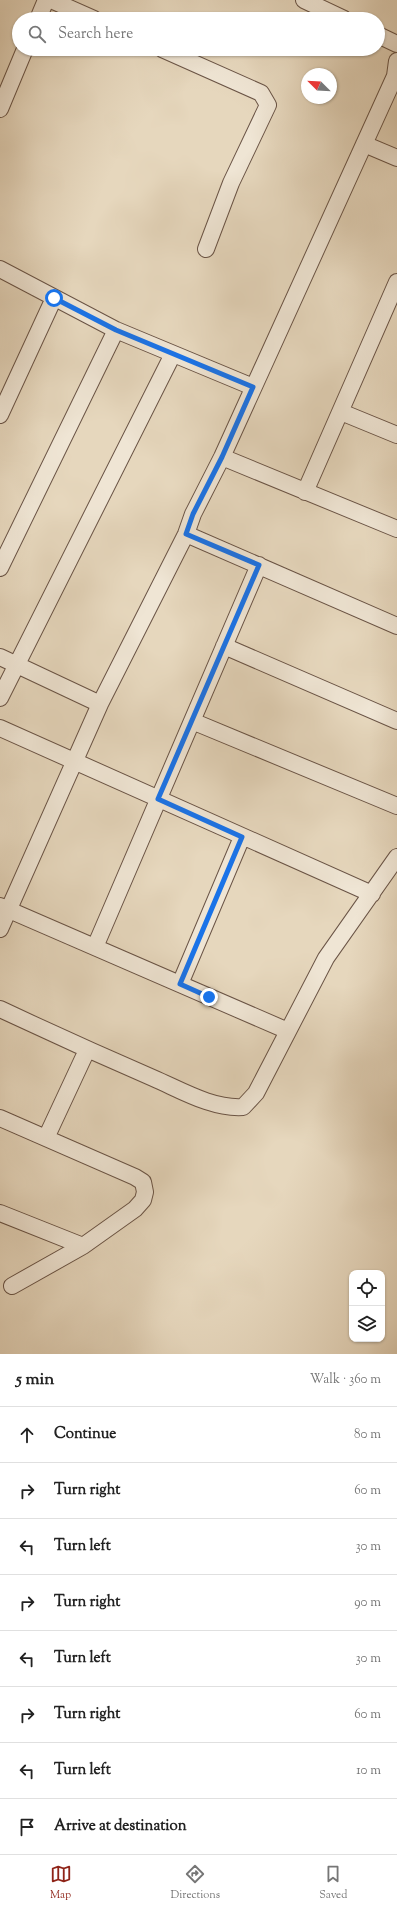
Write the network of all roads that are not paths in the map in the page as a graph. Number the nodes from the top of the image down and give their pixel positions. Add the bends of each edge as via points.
1 (46, 0) edge
2 (51, 0) edge
3 (304, 0) edge
4 (41, 12) edge
5 (78, 12) edge
6 (329, 12) edge
7 (385, 38) edge
8 (397, 44) edge
9 (22, 56) edge
10 (178, 56) edge
11 (397, 61) edge
12 (0, 109) edge
13 (364, 144) junction
14 (397, 158) edge
15 (206, 249) dead end
16 (0, 269) edge
17 (397, 282) edge
18 (54, 298) junction
19 (116, 330) junction
20 (173, 354) junction
21 (253, 387) junction
22 (341, 412) junction
23 (0, 415) edge
24 (397, 435) edge
25 (222, 457) junction
26 (304, 492) junction
27 (397, 529) edge
28 (186, 534) junction
29 (259, 565) junction
30 (0, 568) edge
31 (397, 626) edge
32 (224, 646) junction
33 (0, 657) edge
34 (16, 665) junction
35 (0, 698) edge
36 (100, 704) junction
37 (192, 721) junction
38 (397, 721) edge
39 (0, 728) edge
40 (74, 761) junction
41 (158, 799) junction
42 (397, 806) edge
43 (242, 837) junction
44 (397, 857) edge
45 (372, 894) junction
46 (4, 908) edge
47 (0, 929) edge
48 (95, 947) junction
49 (180, 984) junction
50 (0, 1009) edge
51 (288, 1031) junction
52 (87, 1050) junction
53 (0, 1118) edge
54 (46, 1138) junction
55 (0, 1213) edge
56 (83, 1246) junction
57 (12, 1286) dead end

1 - 4 street
2 - 5 street
3 - 6 street
7 - 8 street
9 - 12 street
10 - 15 street via 261,93 268,105 231,183
11 - 13 street via 395,76
13 - 14 street
13 - 21 street
16 - 18 street
17 - 22 street
18 - 19 street
18 - 23 street
19 - 20 street
19 - 30 street
20 - 21 street
20 - 34 street
21 - 25 street
22 - 24 street
22 - 26 street
25 - 26 street
25 - 28 street via 193,514
26 - 27 street
28 - 29 street
28 - 36 street
29 - 31 street
29 - 32 street
32 - 37 street
32 - 38 street
33 - 34 street
34 - 35 street
34 - 36 street
36 - 40 street
37 - 41 street
37 - 42 street
39 - 40 street
40 - 41 street
40 - 46 street
41 - 43 street
41 - 48 street
43 - 45 street
43 - 49 street
44 - 45 street
45 - 51 street via 326,958
46 - 47 street
46 - 48 street
48 - 49 street
49 - 51 street
50 - 52 street
51 - 52 street via 256,1093 242,1107 229,1108 201,1098
52 - 54 street
53 - 54 street
54 - 56 street via 142,1182 145,1192 143,1200
55 - 56 street
56 - 57 street

